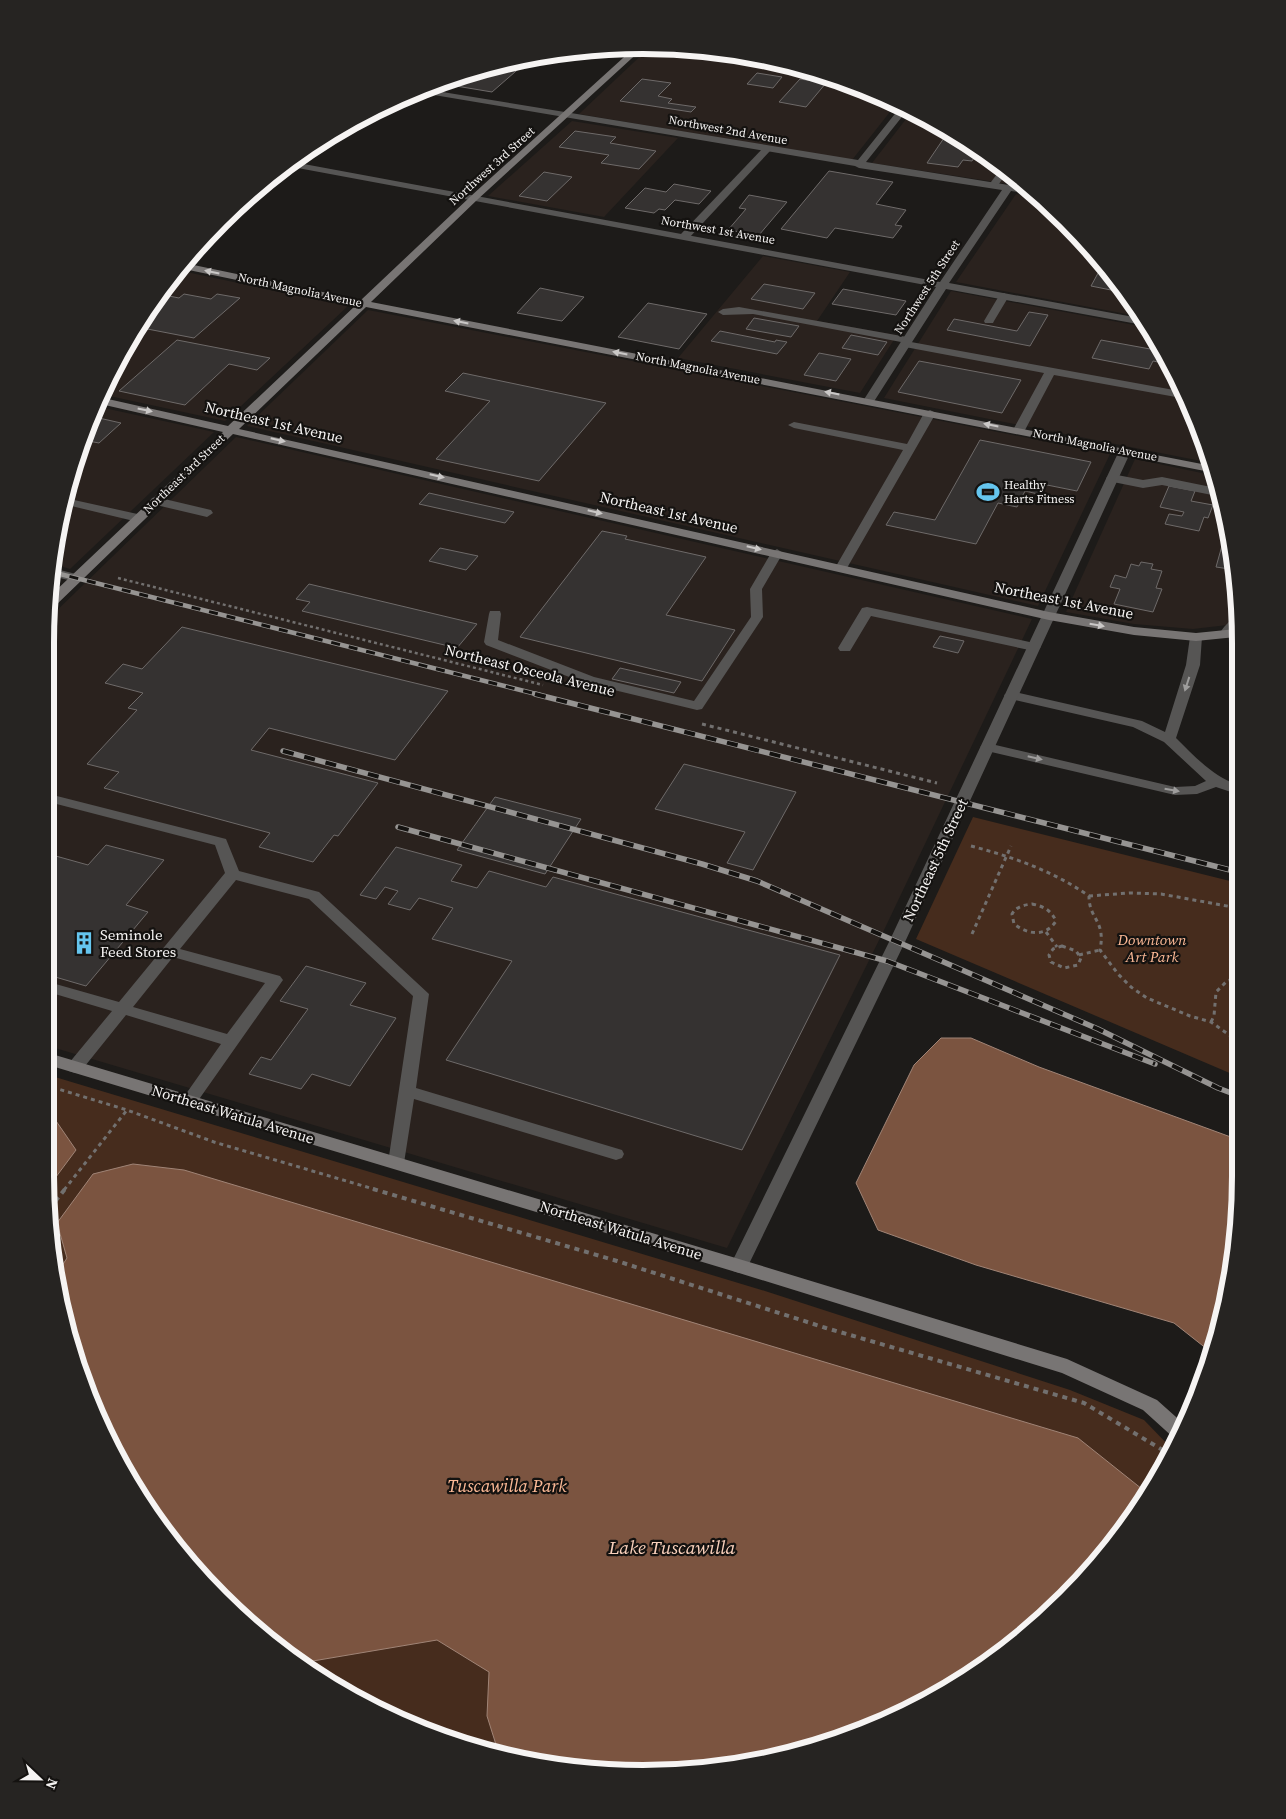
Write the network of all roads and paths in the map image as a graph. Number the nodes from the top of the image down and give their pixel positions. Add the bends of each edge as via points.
1 (632, 54) edge
2 (435, 93) edge
3 (900, 113) edge
4 (566, 116) junction
5 (767, 149) junction
6 (860, 165) junction
7 (299, 166) edge
8 (1001, 175) edge
9 (993, 186) junction
10 (1008, 188) junction
11 (1019, 190) edge
12 (474, 198) junction
13 (684, 237) junction
14 (190, 267) edge
15 (942, 284) junction
16 (1004, 296) junction
17 (363, 303) junction
18 (723, 312) dead end
19 (989, 321) dead end
20 (1136, 321) edge
21 (906, 342) junction
22 (1051, 371) junction
23 (1176, 394) edge
24 (869, 400) junction
25 (106, 402) edge
26 (930, 413) junction
27 (794, 425) dead end
28 (231, 429) junction
29 (1019, 430) junction
30 (910, 448) junction
31 (1125, 451) junction
32 (1205, 468) edge
33 (1112, 478) junction
34 (1212, 491) edge
35 (156, 501) junction
36 (71, 503) edge
37 (207, 513) dead end
38 (138, 518) junction
39 (777, 553) junction
40 (841, 568) junction
41 (58, 574) edge
42 (76, 578) junction
43 (118, 578) dead end
44 (56, 598) edge
45 (495, 614) dead end
46 (1049, 616) junction
47 (1230, 633) edge
48 (1196, 637) junction
49 (1034, 647) junction
50 (845, 648) dead end
51 (551, 687) dead end
52 (1012, 695) junction
53 (696, 723) dead end
54 (1169, 739) junction
55 (987, 747) junction
56 (1216, 782) junction
57 (937, 783) dead end
58 (1232, 788) edge
59 (54, 799) edge
60 (971, 846) dead end
61 (1011, 846) dead end
62 (1007, 855) junction
63 (232, 874) junction
64 (1089, 896) junction
65 (1232, 907) edge
66 (1046, 932) junction
67 (972, 934) dead end
68 (1057, 947) junction
69 (1100, 950) junction
70 (170, 951) junction
71 (1079, 955) junction
72 (1232, 980) edge
73 (54, 989) edge
74 (124, 1009) junction
75 (1211, 1022) junction
76 (1232, 1038) edge
77 (231, 1041) junction
78 (54, 1061) edge
79 (75, 1067) junction
80 (54, 1088) edge
81 (408, 1090) junction
82 (189, 1100) junction
83 (127, 1110) junction
84 (616, 1154) dead end
85 (396, 1163) junction
86 (55, 1202) edge
87 (739, 1266) junction
88 (1175, 1427) edge
89 (1164, 1451) edge

1 - 4 main road, Northwest 3rd Street
2 - 4 street, Northwest 2nd Avenue
3 - 6 street
4 - 5 street, Northwest 2nd Avenue
4 - 12 main road, Northwest 3rd Street
5 - 6 street, Northwest 2nd Avenue
5 - 13 street
6 - 9 street, Northwest 2nd Avenue
7 - 12 street, Northwest 1st Avenue
8 - 9 street
9 - 10 street, Northwest 2nd Avenue
10 - 11 street, Northwest 2nd Avenue
10 - 15 street, Northwest 5th Street
12 - 13 street, Northwest 1st Avenue
12 - 17 main road, Northwest 3rd Street
13 - 15 street, Northwest 1st Avenue
17 -> 14 main road, North Magnolia Avenue
15 - 16 street, Northwest 1st Avenue
15 - 21 street, Northwest 5th Street
16 - 19 street
16 - 20 street, Northwest 1st Avenue
24 -> 17 main road, North Magnolia Avenue
17 - 28 main road, Northeast 3rd Street
18 - 21 street via 753,311
21 - 22 street
21 - 24 street, Northwest 5th Street
22 - 23 street
22 - 29 street
24 - 26 main road, North Magnolia Avenue
25 -> 28 main road, Northeast 1st Avenue
29 -> 26 main road, North Magnolia Avenue
26 - 30 street
27 - 30 street
28 - 35 main road, Northeast 3rd Street
28 -> 39 main road, Northeast 1st Avenue
29 - 31 main road, North Magnolia Avenue
30 - 40 street
31 - 32 main road, North Magnolia Avenue
31 - 33 street, Northeast 5th Street
33 - 34 street via 1143,484 1162,481
33 - 46 street, Northeast 5th Street
35 - 37 street
35 - 38 main road, Northeast 3rd Street
36 - 38 street
38 - 42 main road, Northeast 3rd Street
39 - 40 main road, Northeast 1st Avenue
39 - 45 street via 756,589 757,617 697,706 590,680 492,642
40 - 46 main road, Northeast 1st Avenue
41 - 42 street
42 - 44 main road, Northeast 3rd Street
43 - 51 path, Northeast Osceola Avenue
46 -> 48 main road, Northeast 1st Avenue via 1134,631
46 - 49 street, Northeast 5th Street
47 - 48 main road, Northeast 1st Avenue
48 -> 54 street via 1193,665
49 - 50 street via 867,610
49 - 52 street, Northeast 5th Street
52 - 54 street via 1137,724
52 - 55 street, Northeast 5th Street
53 - 57 path
54 - 56 street
55 -> 56 street via 1175,791 1197,790
55 - 87 street, Northeast 5th Street via 897,942
56 - 58 street
59 - 63 street via 221,842
60 - 62 path
61 - 62 path
62 - 64 path via 1061,876
62 - 67 path
63 - 70 street
63 - 81 street via 314,895 421,994
64 - 65 path via 1137,892 1185,896
64 - 69 path via 1090,909 1104,936
66 - 66 path via 1056,920 1045,908 1032,904 1014,910 1012,919 1019,928 1032,933
66 - 68 path
68 - 71 path via 1072,949
68 - 71 path via 1049,954 1051,962 1059,967 1069,968 1078,964
69 - 71 path
69 - 75 path via 1118,974 1147,998
70 - 74 street
70 - 77 street via 275,980
72 - 75 path via 1216,992
73 - 74 street
74 - 77 street
74 - 79 street
75 - 76 path
77 - 82 street
78 - 79 main road, Northeast Watula Avenue
79 - 82 main road, Northeast Watula Avenue
80 - 83 path
81 - 84 street
81 - 85 street
82 - 85 main road, Northeast Watula Avenue
83 - 86 path
83 - 89 path via 224,1145 1084,1403
85 - 87 main road, Northeast Watula Avenue
87 - 88 main road, Northeast Watula Avenue via 1067,1367 1150,1405

